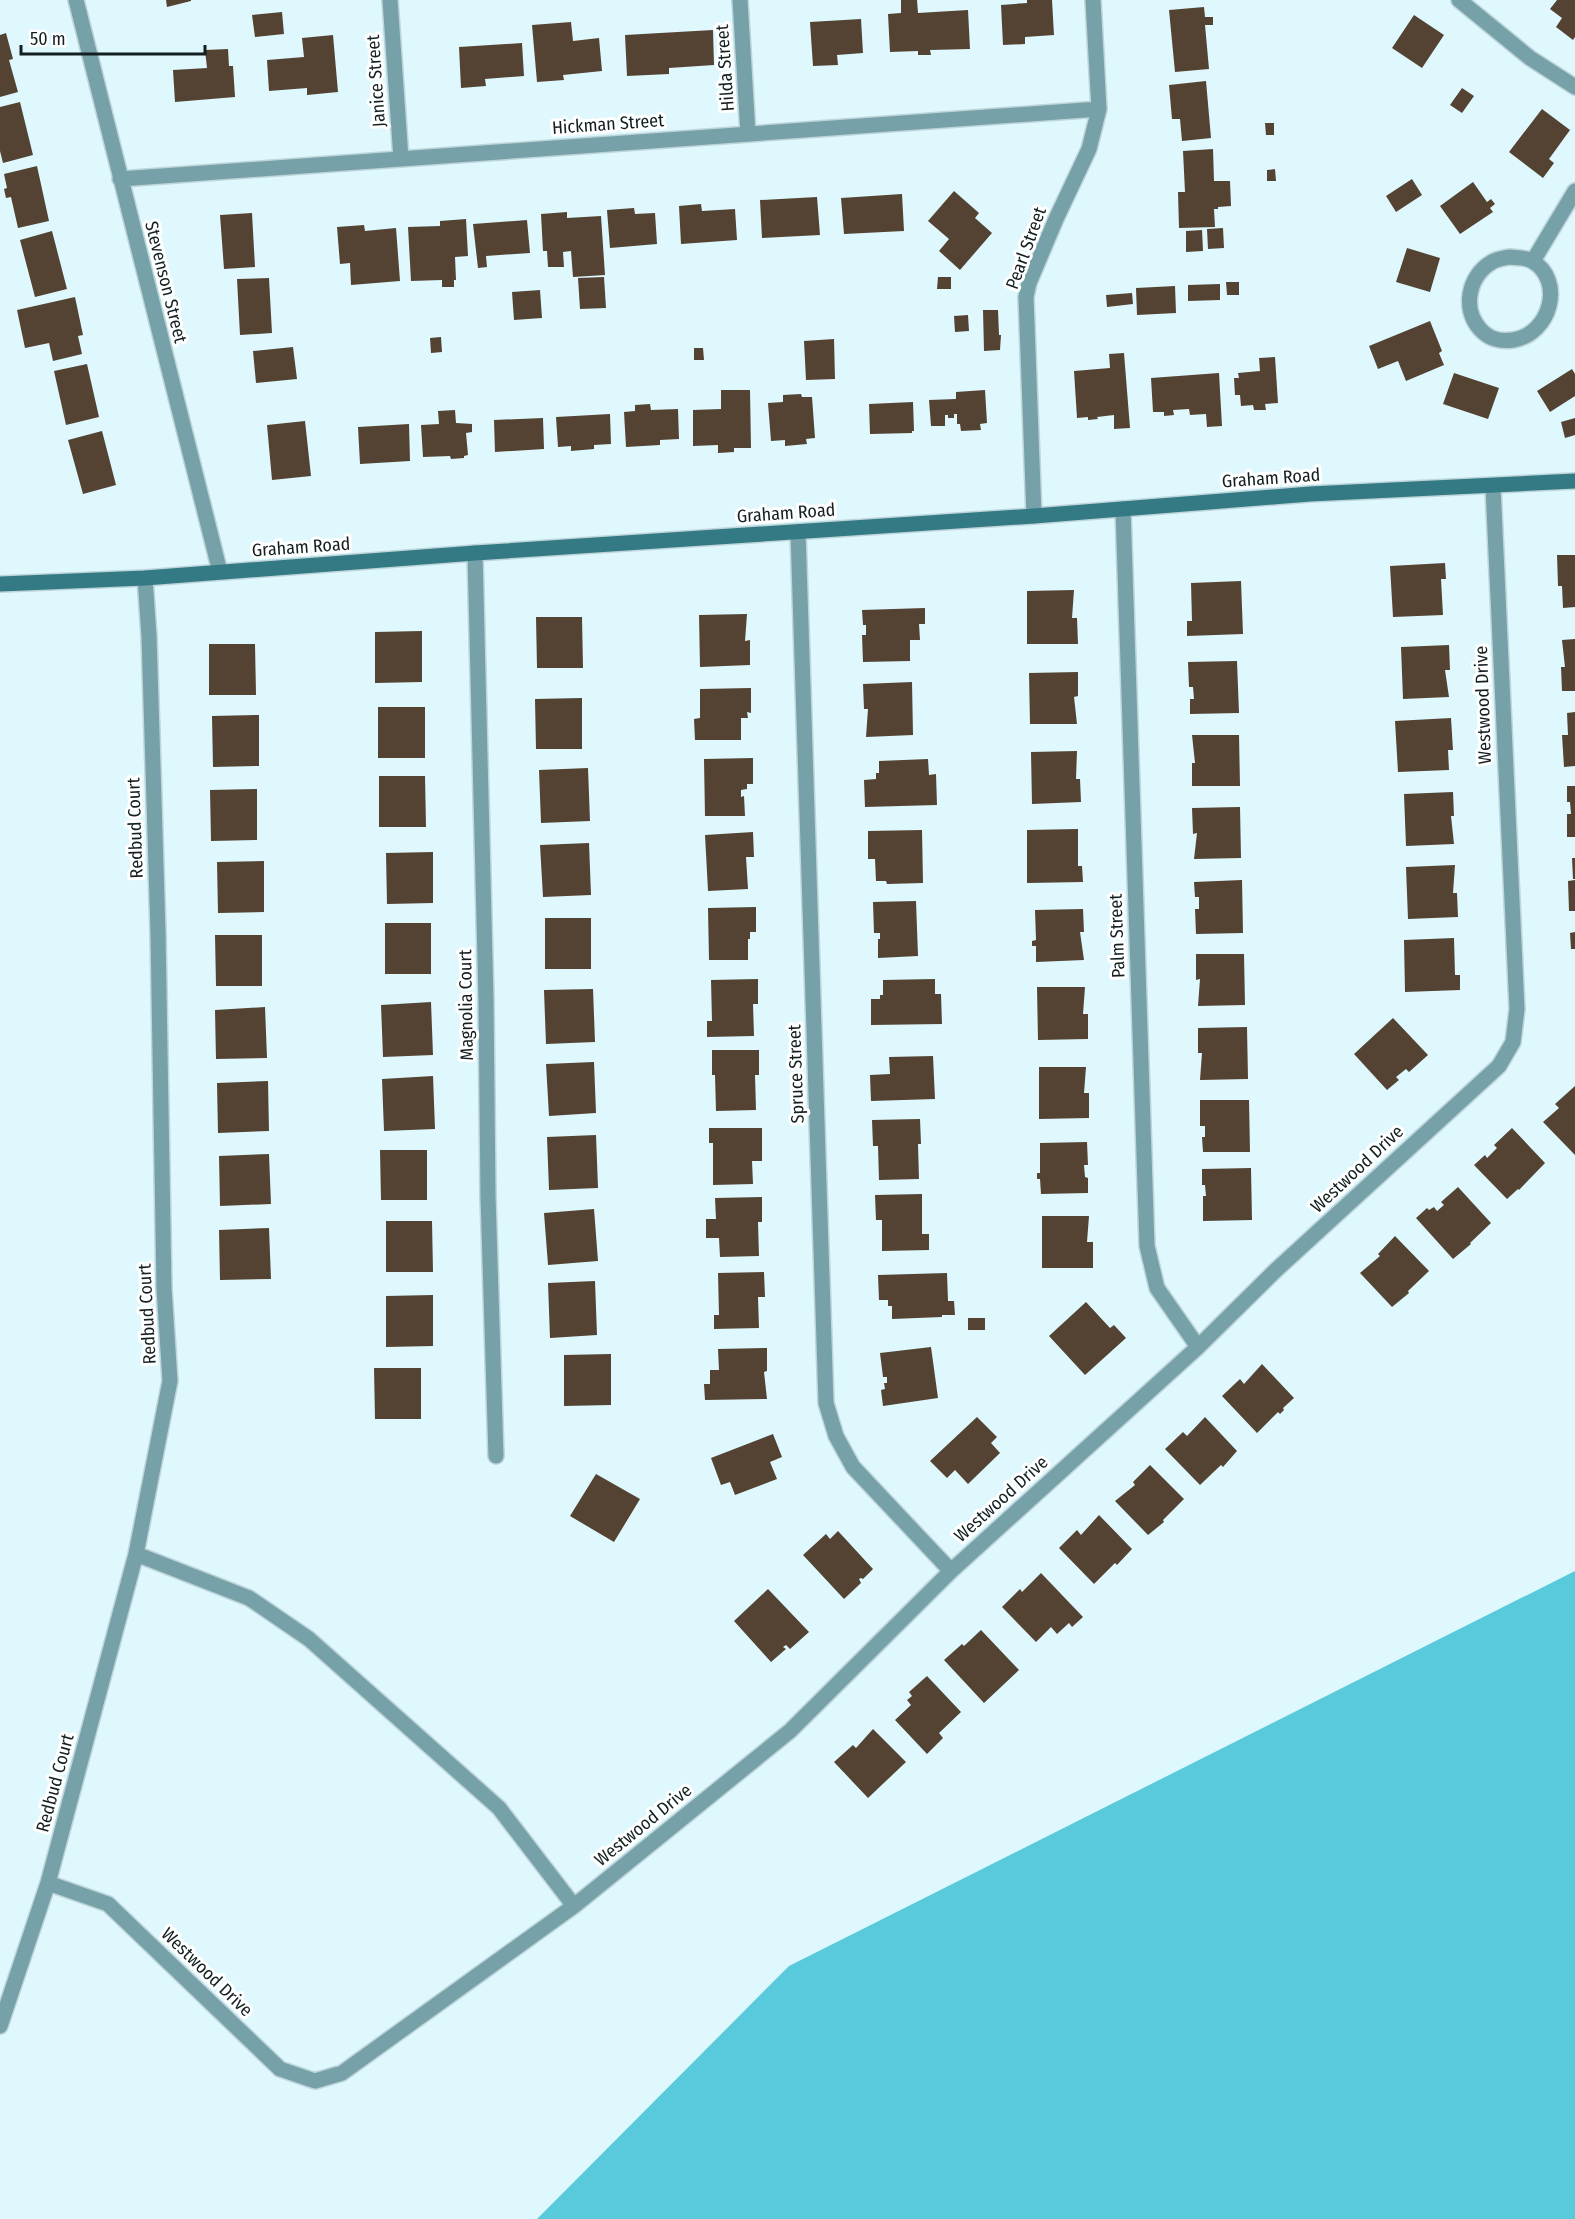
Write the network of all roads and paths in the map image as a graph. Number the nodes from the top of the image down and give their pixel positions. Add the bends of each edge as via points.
1 (76, 0) edge
2 (390, 0) edge
3 (740, 0) edge
4 (1093, 0) edge
5 (1459, 0) edge
6 (1575, 87) edge
7 (1099, 109) junction
8 (748, 134) junction
9 (401, 159) junction
10 (120, 179) junction
11 (1575, 191) edge
12 (1533, 261) junction
13 (1575, 481) edge
14 (1493, 487) junction
15 (1123, 509) junction
16 (1034, 516) junction
17 (798, 532) junction
18 (475, 553) junction
19 (220, 572) junction
20 (145, 578) junction
21 (0, 584) edge
22 (1198, 1347) junction
23 (496, 1456) dead end
24 (136, 1554) junction
25 (951, 1571) junction
26 (48, 1883) junction
27 (574, 1905) junction
28 (0, 2026) edge

1 - 10 street, Stevenson Street
2 - 9 street, Janice Street
3 - 8 street, Hilda Street
4 - 7 street, Pearl Street
5 - 6 street via 1530,58
7 - 8 street, Hickman Street
7 - 16 street, Pearl Street via 1089,149 1026,297
8 - 9 street, Hickman Street
9 - 10 street, Hickman Street
10 - 19 street, Stevenson Street
11 - 12 street
12 - 12 street via 1509,257 1492,262 1479,273 1469,301 1470,312 1487,337 1504,341 1522,338 1544,320 1550,303 1549,285
13 - 14 main road, Graham Road
14 - 15 main road, Graham Road
14 - 22 street, Westwood Drive via 1517,1008 1513,1042 1499,1066 1276,1270
15 - 16 main road, Graham Road
15 - 22 street, Palm Street via 1147,1246 1157,1288
16 - 17 main road, Graham Road
17 - 18 main road, Graham Road
17 - 25 street, Spruce Street via 826,1403 836,1436 853,1467
18 - 19 main road, Graham Road
18 - 23 street, Magnolia Court
19 - 20 main road, Graham Road
20 - 21 main road, Graham Road
20 - 24 street, Redbud Court via 158,932 164,1288 170,1381
22 - 25 street, Westwood Drive
24 - 26 street, Redbud Court
24 - 27 street via 249,1598 309,1640 498,1808
25 - 27 street, Westwood Drive via 790,1731
26 - 27 street, Westwood Drive via 108,1904 280,2069 315,2081 342,2073
26 - 28 street, Redbud Court

